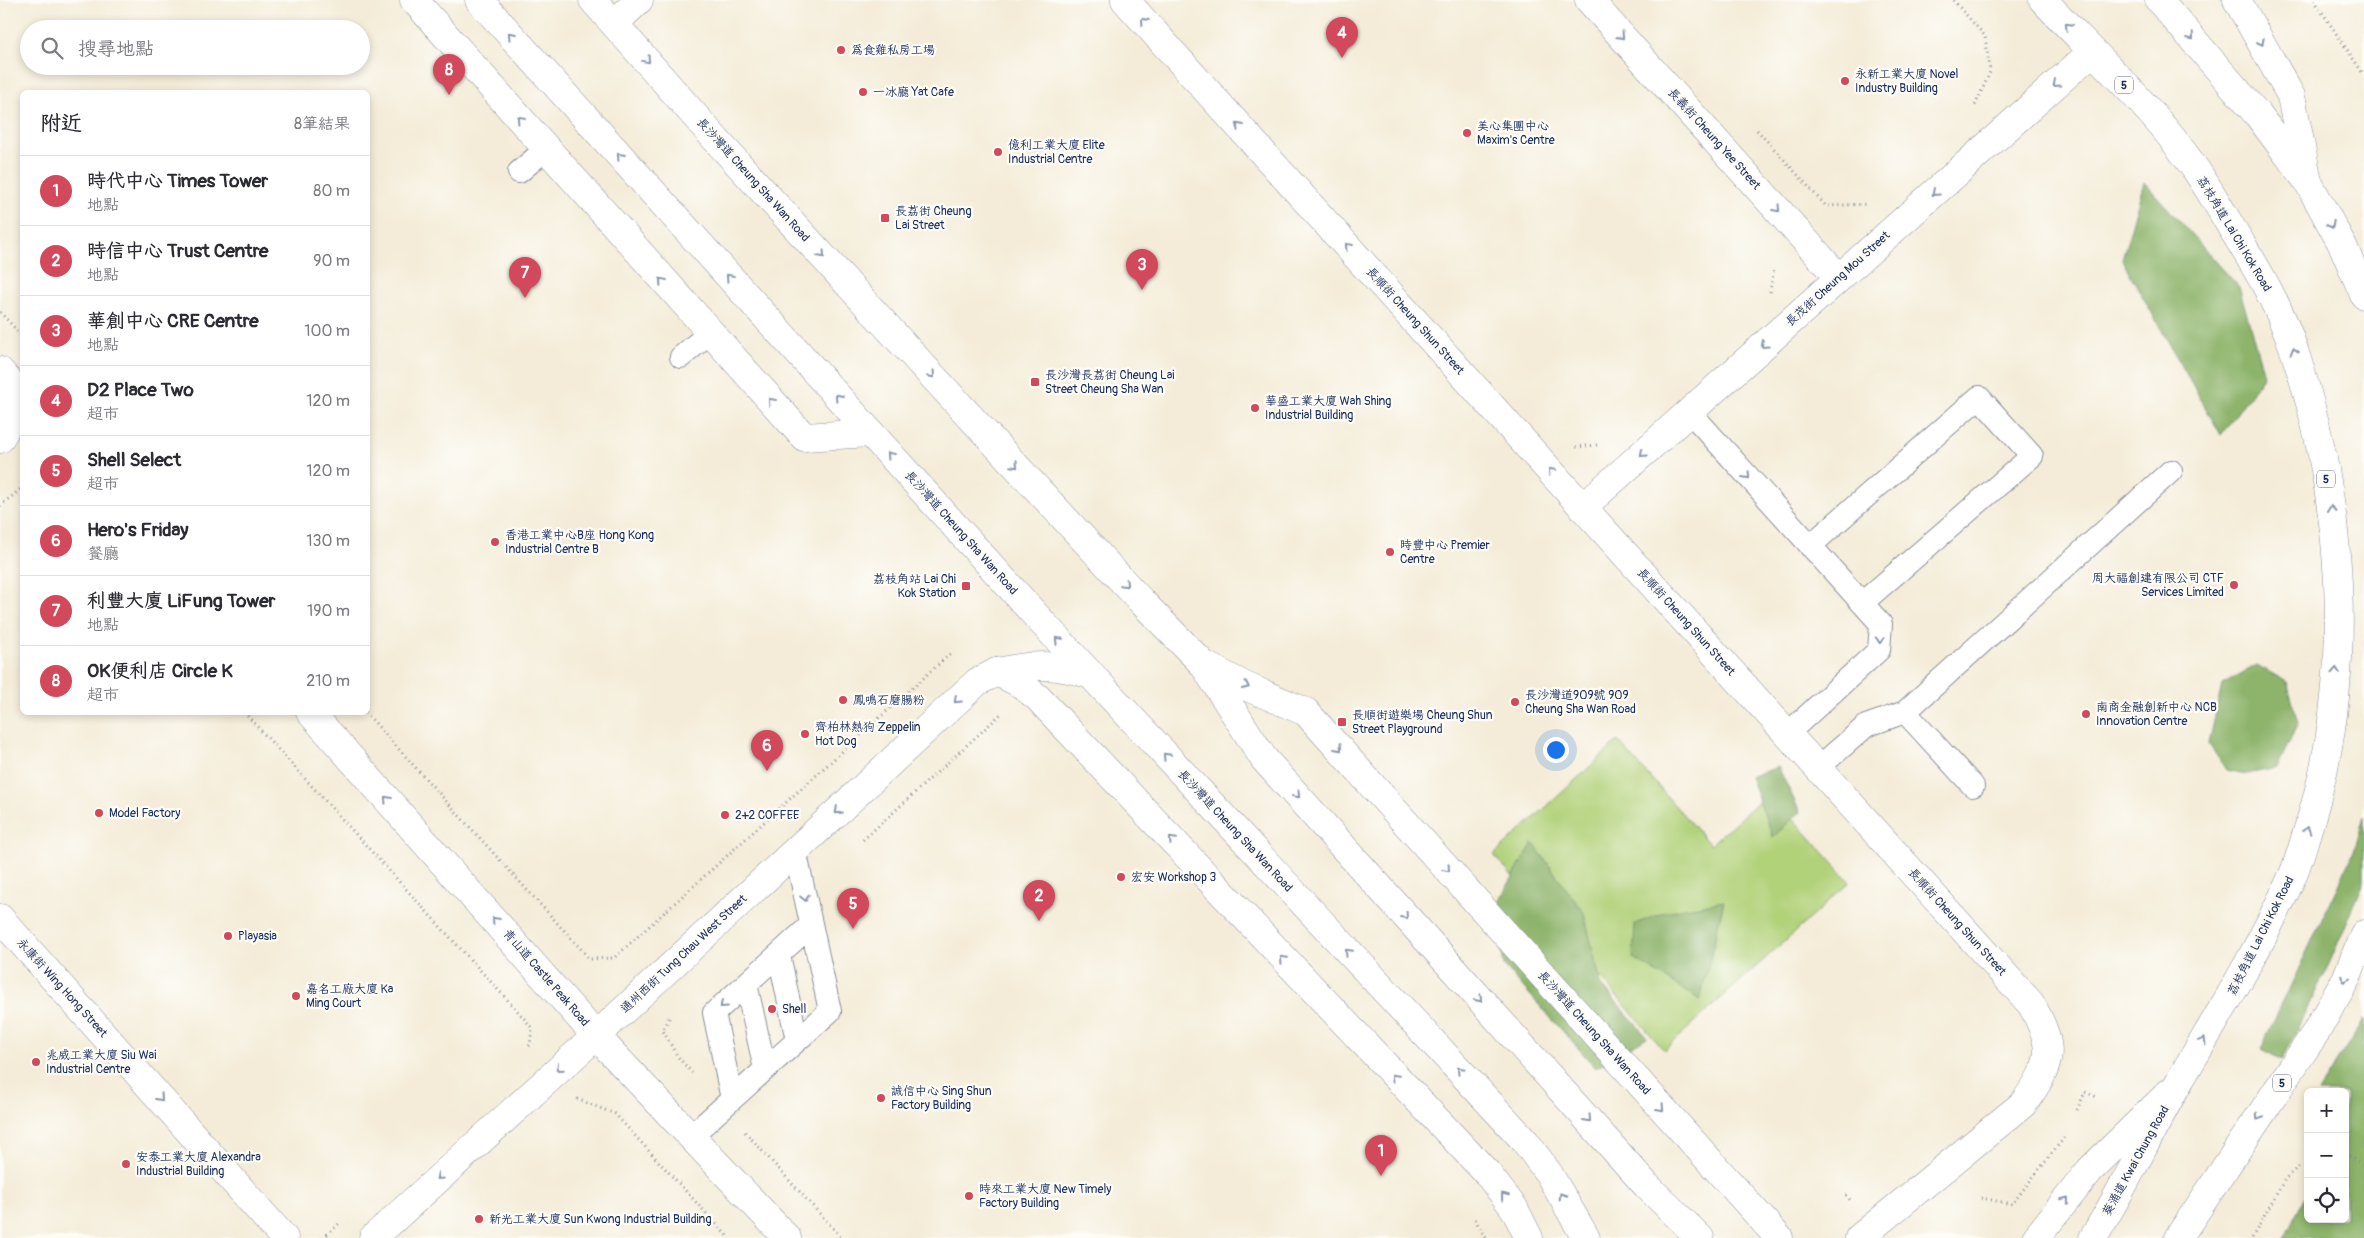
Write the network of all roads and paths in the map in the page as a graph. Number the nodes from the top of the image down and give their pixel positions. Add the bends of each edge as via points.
1 (414, 0) edge
2 (479, 0) edge
3 (593, 0) edge
4 (640, 0) edge
5 (1125, 0) edge
6 (1589, 0) edge
7 (1953, 0) edge
8 (2043, 0) edge
9 (2159, 0) edge
10 (2237, 0) edge
11 (2314, 0) edge
12 (615, 23) junction
13 (2092, 52) junction
14 (2364, 75) edge
15 (1968, 114) dead end
16 (1752, 125) dead end
17 (546, 149) junction
18 (519, 172) dead end
19 (2308, 182) junction
20 (1875, 197) dead end
21 (1774, 268) dead end
22 (1839, 278) junction
23 (2364, 295) edge
24 (1769, 297) dead end
25 (0, 312) edge
26 (709, 333) junction
27 (20, 334) edge
28 (681, 356) dead end
29 (2, 373) edge
30 (20, 394) edge
31 (1690, 412) junction
32 (870, 433) junction
33 (0, 439) edge
34 (1606, 444) dead end
35 (1572, 447) dead end
36 (2170, 471) dead end
37 (20, 490) edge
38 (0, 506) edge
39 (1583, 507) junction
40 (1810, 546) junction
41 (1862, 603) junction
42 (950, 654) dead end
43 (1203, 664) junction
44 (996, 672) junction
45 (1092, 675) junction
46 (1004, 711) dead end
47 (1905, 712) junction
48 (247, 715) edge
49 (313, 715) edge
50 (368, 715) edge
51 (1787, 734) junction
52 (1818, 768) junction
53 (1973, 786) dead end
54 (856, 846) dead end
55 (795, 850) junction
56 (0, 918) edge
57 (812, 925) junction
58 (2364, 934) edge
59 (779, 955) junction
60 (746, 984) junction
61 (670, 1016) dead end
62 (596, 1036) junction
63 (797, 1040) junction
64 (530, 1045) dead end
65 (765, 1069) junction
66 (2178, 1083) junction
67 (2097, 1097) dead end
68 (727, 1103) junction
69 (570, 1105) dead end
70 (2077, 1110) dead end
71 (691, 1136) junction
72 (2064, 1138) dead end
73 (2349, 1156) edge
74 (2299, 1166) dead end
75 (2364, 1166) edge
76 (1648, 1186) junction
77 (1981, 1198) dead end
78 (1474, 1216) dead end
79 (2184, 1234) edge
80 (284, 1238) edge
81 (373, 1238) edge
82 (729, 1238) edge
83 (787, 1238) edge
84 (842, 1238) edge
85 (1485, 1238) edge
86 (1529, 1238) edge
87 (1586, 1238) edge
88 (1683, 1238) edge
89 (1700, 1238) edge
90 (1779, 1238) edge
91 (1860, 1238) edge
92 (2036, 1238) edge
93 (2094, 1238) edge
94 (2252, 1238) edge

17 -> 1 main road
32 -> 2 main road, 長沙灣道 Cheung Sha Wan Road
3 - 12 main road, 長沙灣道 Cheung Sha Wan Road
4 - 12 main road
39 -> 5 main road, 長順街 Cheung Shun Street
6 -> 22 main road, 長義街 Cheung Yee Street
7 - 15 path via 1985,36 1990,72 1975,107
13 -> 8 main road, 荔枝角道 Lai Chi Kok Road / 5
9 -> 19 main road via 2258,115
10 -> 19 main road via 2291,96
11 - 14 path
12 -> 43 main road, 長沙灣道 Cheung Sha Wan Road via 718,142 938,382
13 -> 22 main road, 長茂街 Cheung Mou Street
66 -> 13 main road, 荔枝角道 Lai Chi Kok Road / 5 via 2238,983 2292,877 2318,798 2334,710 2339,617 2331,506 2314,420 2293,344 2264,281 2196,170 2156,118
16 - 20 path via 1826,206 1868,204
17 - 18 lane
26 -> 17 main road
19 -> 23 main road via 2343,246
21 - 24 path
22 -> 31 main road, 長茂街 Cheung Mou Street
25 - 27 path
26 - 28 lane
32 -> 26 main road via 804,438
29 - 30 main road
29 - 33 main road via 10,405 7,429
31 -> 39 main road, 長茂街 Cheung Mou Street
31 -> 40 lane
45 -> 32 main road, 長沙灣道 Cheung Sha Wan Road
34 - 35 path
36 - 47 lane
37 - 38 path
39 - 51 main road, 長順街 Cheung Shun Street
40 - 41 lane
40 - 41 lane via 1979,397 2032,456
41 -> 51 lane via 1881,624 1880,650
42 - 50 path via 614,958 590,959
43 -> 76 main road, 長沙灣道 Cheung Sha Wan Road, bridge via 1264,759
43 -> 90 main road, 長沙灣道 Cheung Sha Wan Road via 1306,712
44 - 45 main road via 1041,665
44 -> 55 main road, 通州西街 Tung Chau West Street via 977,682
86 -> 44 main road via 1514,1208 1486,1173 1038,698 1021,684
87 -> 45 main road, 長沙灣道 Cheung Sha Wan Road via 1549,1174 1524,1140
46 - 54 path
47 - 52 lane via 1866,726
47 - 53 lane
48 - 64 path via 523,1017 532,1028
62 -> 49 main road, 青山道 Castle Peak Road
51 - 52 main road, 長順街 Cheung Shun Street
52 - 91 main road, 長順街 Cheung Shun Street via 2031,1004 2045,1028 2049,1058 2037,1086 2023,1104
55 -> 57 lane
55 - 62 main road, 通州西街 Tung Chau West Street
56 -> 80 main road, 永康街 Wing Hong Street
57 - 59 lane
57 - 63 lane via 830,1011
58 -> 79 main road, 5 via 2346,979 2316,1032
59 - 60 lane
59 - 63 lane
60 - 65 lane
60 -> 68 lane via 714,1013
61 - 68 path via 663,1031 678,1057
62 - 71 main road, 青山道 Castle Peak Road
62 -> 81 main road, 通州西街 Tung Chau West Street
63 - 65 lane
65 - 68 lane
92 -> 66 main road via 2090,1170
66 - 93 main road, 葵涌道 Kwai Chung Road / 5 via 2124,1188
67 - 70 path via 2085,1092
68 - 71 lane
68 - 84 path
69 - 82 path via 577,1099 615,1114
71 - 83 main road, 青山道 Castle Peak Road
72 - 77 path via 2012,1204
73 - 75 path
74 - 94 path via 2285,1178
76 - 88 main road
76 - 89 main road, 長沙灣道 Cheung Sha Wan Road
78 - 85 path

